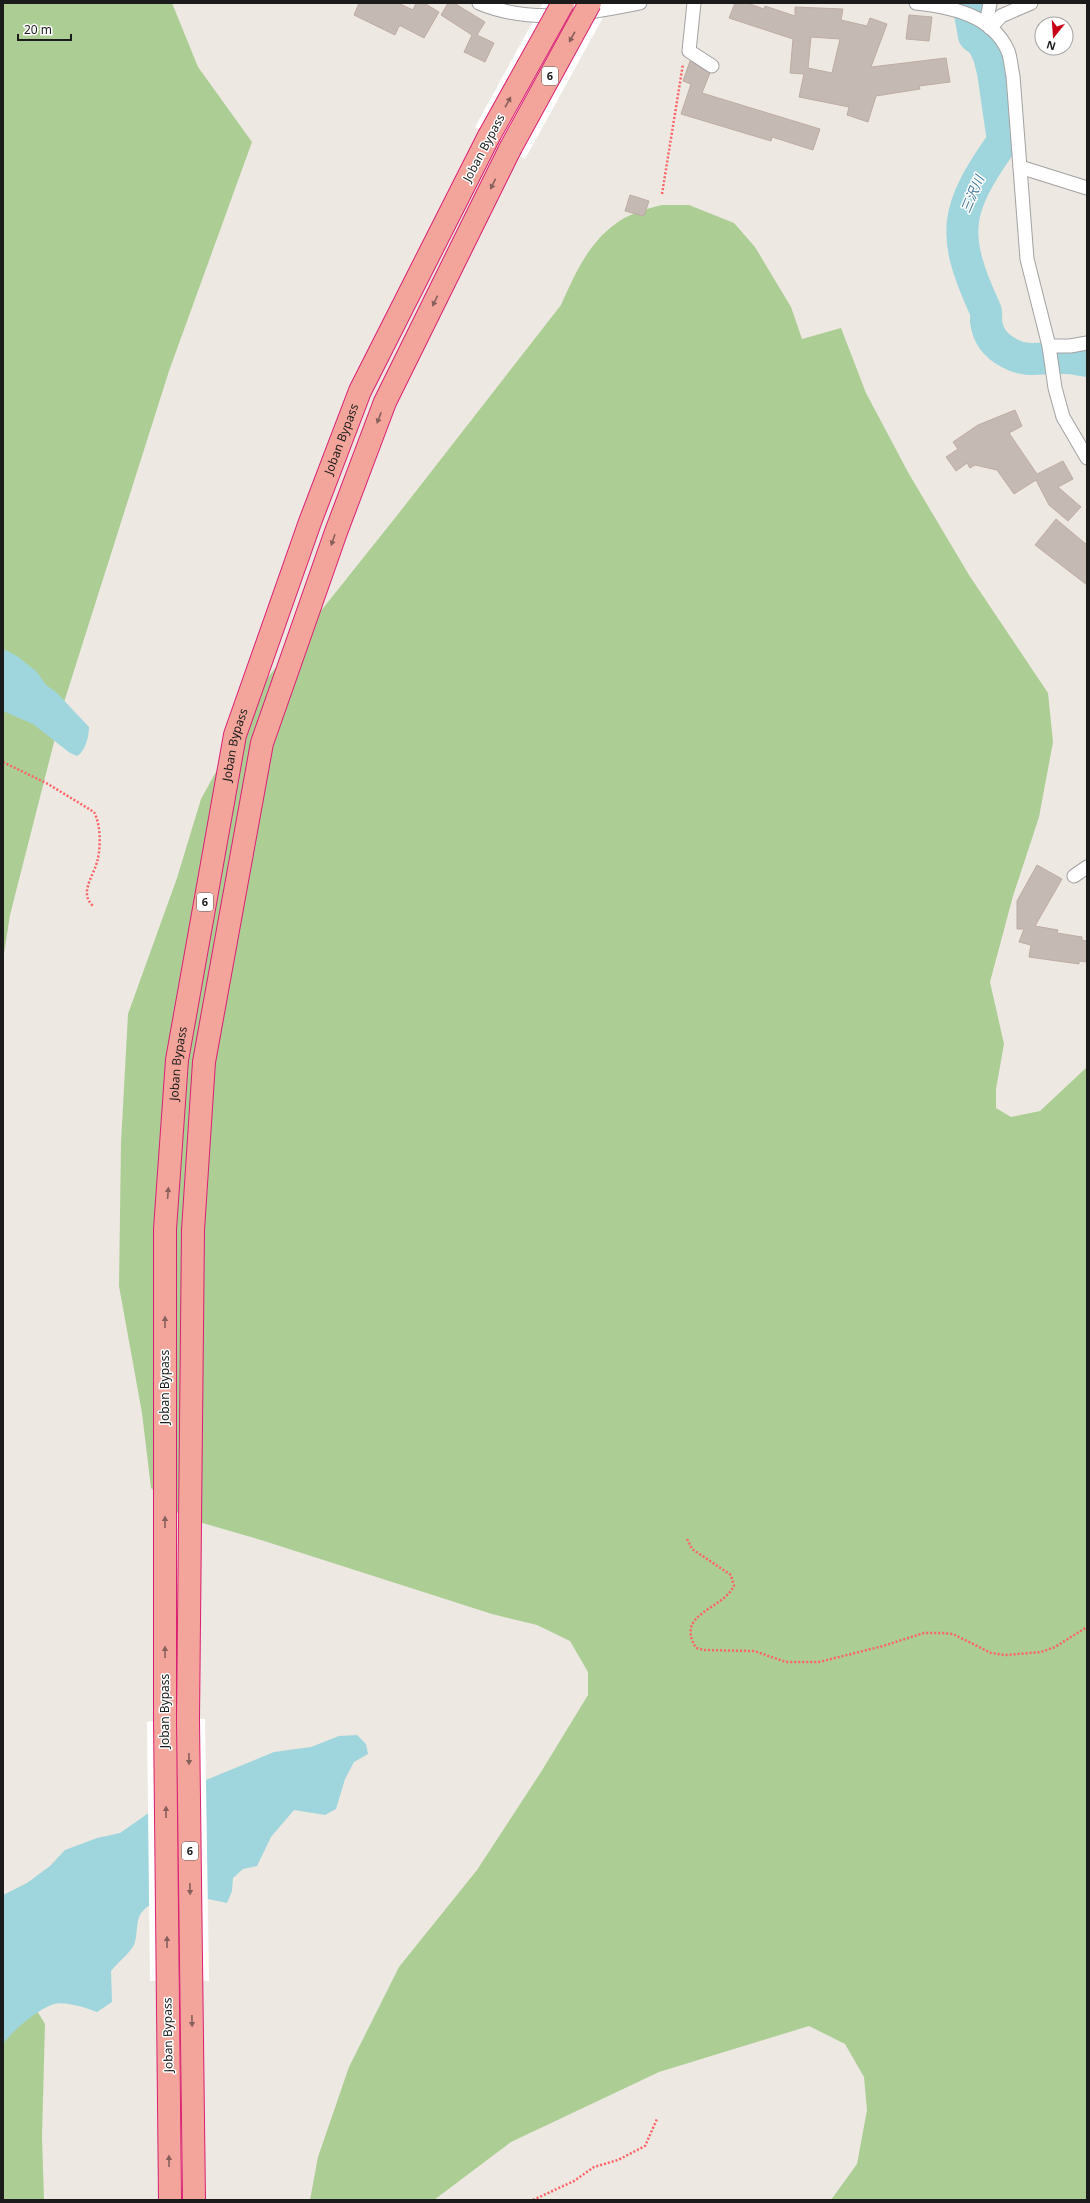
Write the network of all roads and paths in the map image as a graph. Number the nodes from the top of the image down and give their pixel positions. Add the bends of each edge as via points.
1 (479, 3) edge
2 (563, 3) edge
3 (590, 3) edge
4 (640, 3) edge
5 (694, 3) edge
6 (916, 3) edge
7 (990, 3) edge
8 (1031, 3) edge
9 (988, 26) junction
10 (689, 51) junction
11 (712, 66) dead end
12 (1020, 167) junction
13 (1087, 188) edge
14 (662, 194) dead end
15 (1087, 343) edge
16 (1049, 346) junction
17 (1087, 458) edge
18 (3, 762) edge
19 (1087, 867) edge
20 (1074, 876) dead end
21 (92, 906) dead end
22 (687, 1538) dead end
23 (1087, 1627) edge
24 (657, 2119) dead end
25 (170, 2200) edge
26 (194, 2200) edge
27 (533, 2200) edge

1 - 4 street via 543,17 566,16
25 -> 2 highway, Joban Bypass / 6, bridge via 165,1720 165,1229 176,1068 235,735 310,522 360,391 489,136
3 -> 26 highway, Joban Bypass / 6, bridge via 510,150 385,402 336,532 262,743 204,1062 193,1230 188,1720
5 - 10 street
6 - 9 street via 943,6 981,19
7 - 9 street
8 - 9 street via 1001,16
9 - 12 street via 1000,37 1010,60
10 - 11 street
10 - 14 path via 684,59
12 - 13 street
12 - 16 street via 1027,259
15 - 16 street
16 - 17 street via 1055,388 1063,417
18 - 21 path via 48,784 94,812 99,842 97,862 86,892
19 - 20 street
22 - 23 path via 692,1550 731,1576 734,1586 725,1599 697,1617 690,1627 693,1644 696,1648 704,1650 754,1651 786,1662 819,1662 924,1633 942,1632 953,1634 991,1653 1006,1655 1042,1652
24 - 27 path via 645,2146 618,2160 594,2167 574,2182

